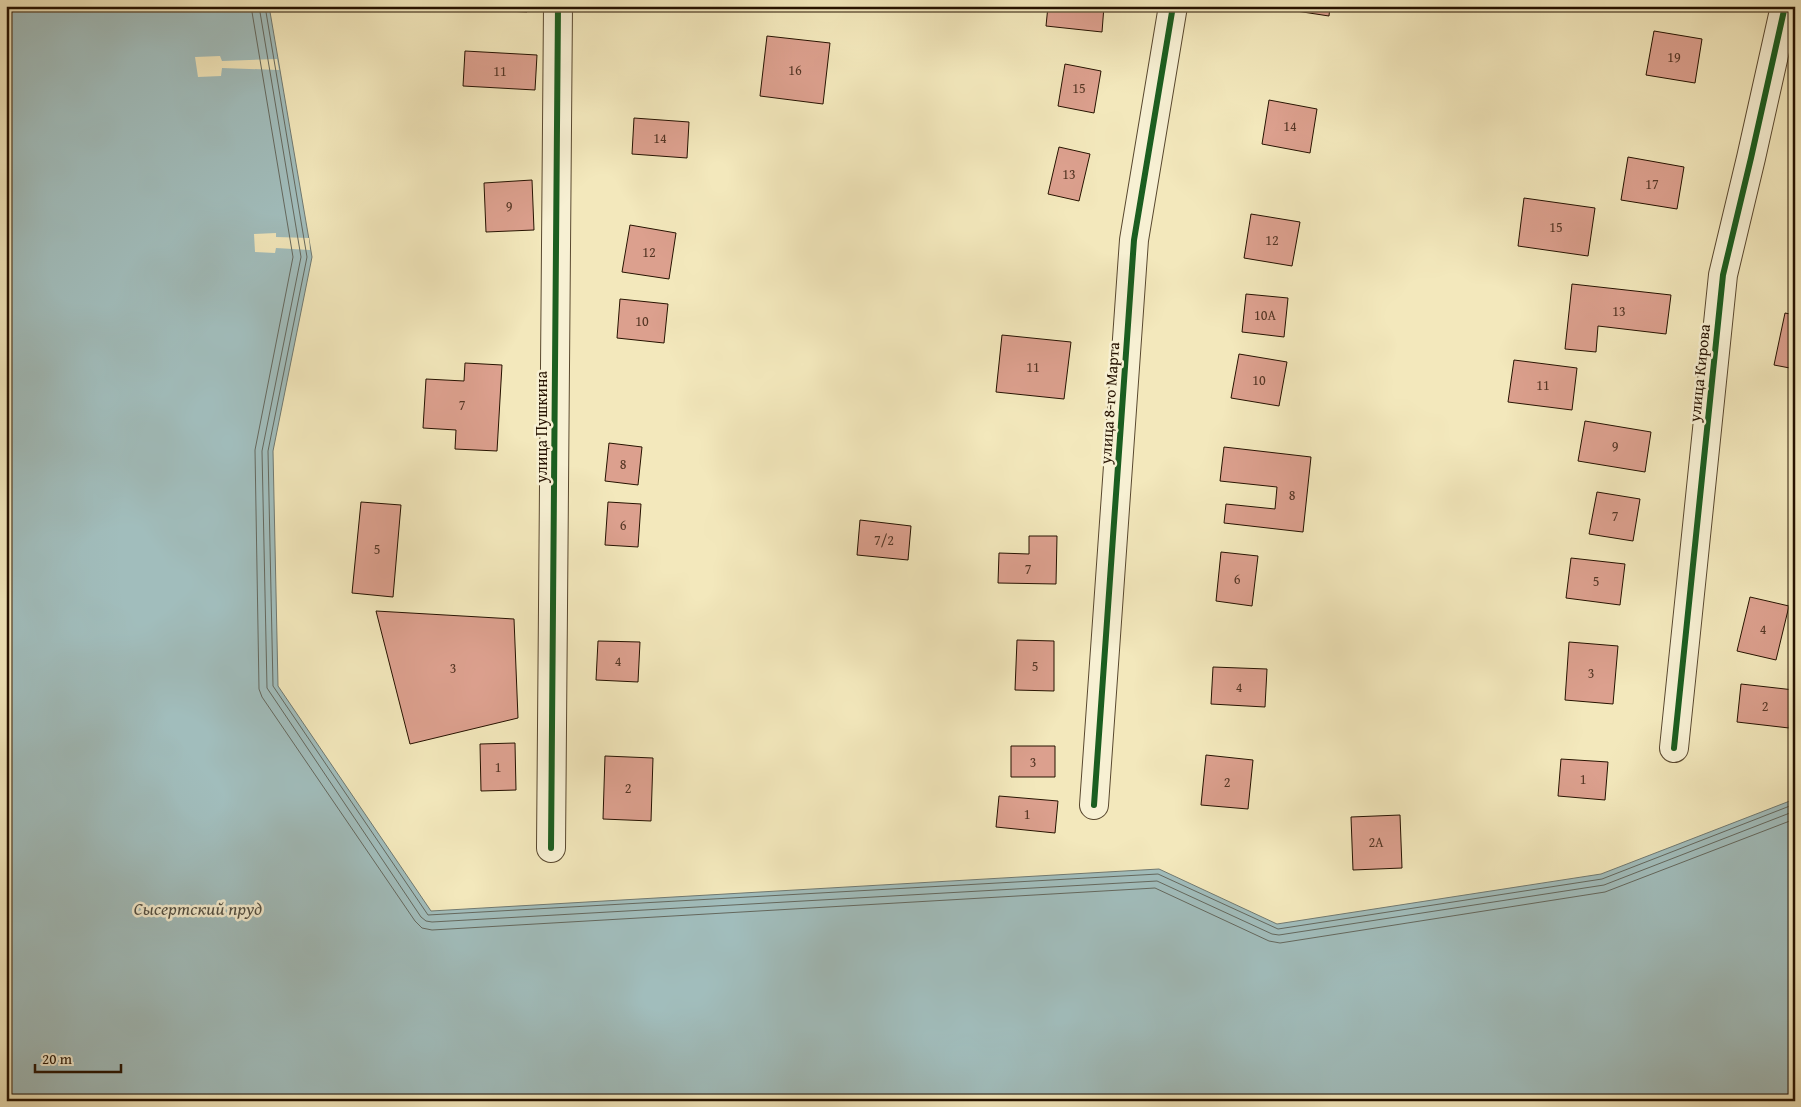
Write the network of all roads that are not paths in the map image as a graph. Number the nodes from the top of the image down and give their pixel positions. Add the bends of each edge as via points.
1 (558, 6) edge
2 (1174, 6) edge
3 (1785, 6) edge
4 (1674, 748) dead end
5 (1094, 805) dead end
6 (551, 848) dead end

1 - 6 street, улица Пушкина
2 - 5 street, улица 8-го Марта via 1134,240
3 - 4 street, улица Кирова via 1723,275

